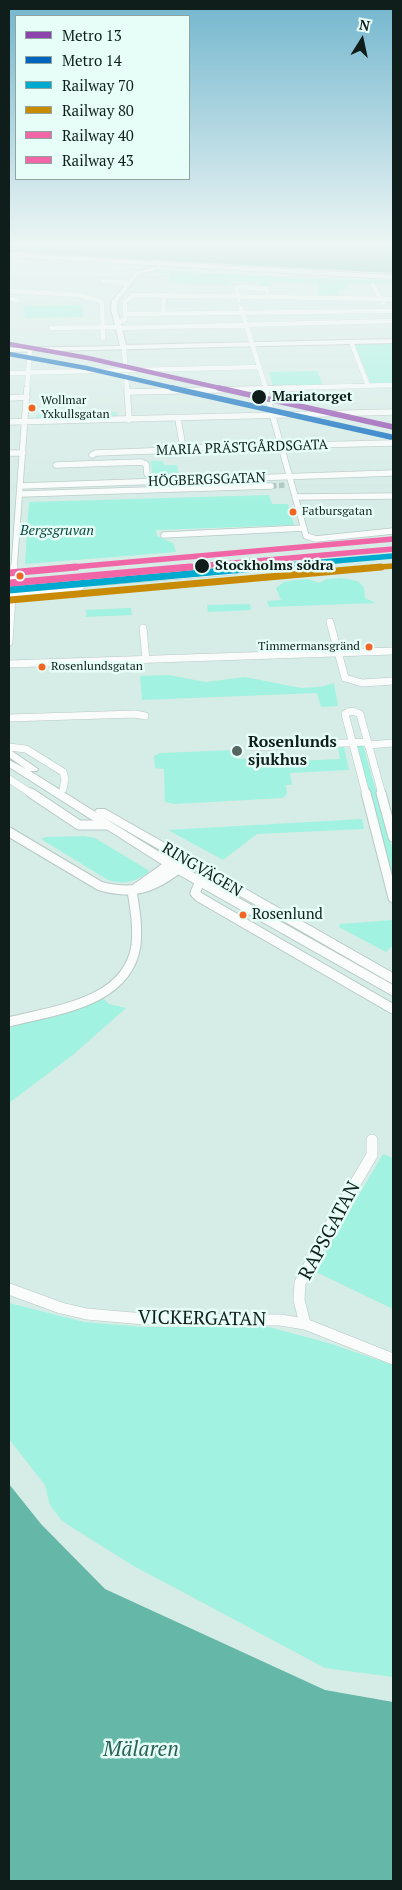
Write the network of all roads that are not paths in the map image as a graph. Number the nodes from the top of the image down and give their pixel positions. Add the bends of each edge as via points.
1 (103, 334) edge
2 (121, 334) edge
3 (249, 334) edge
4 (103, 338) dead end
5 (393, 340) edge
6 (351, 342) junction
7 (252, 343) junction
8 (124, 346) junction
9 (31, 348) junction
10 (9, 349) edge
11 (260, 367) junction
12 (126, 370) junction
13 (9, 373) edge
14 (28, 373) junction
15 (393, 385) edge
16 (368, 386) junction
17 (265, 389) junction
18 (127, 392) junction
19 (27, 397) junction
20 (9, 398) edge
21 (393, 412) edge
22 (273, 416) junction
23 (178, 419) junction
24 (129, 420) junction
25 (9, 422) edge
26 (25, 422) junction
27 (393, 443) edge
28 (282, 446) junction
29 (183, 448) junction
30 (9, 453) edge
31 (23, 453) junction
32 (92, 460) junction
33 (56, 465) dead end
34 (393, 473) edge
35 (147, 474) dead end
36 (290, 477) junction
37 (285, 485) tunnel mouth
38 (292, 485) junction
39 (21, 486) junction
40 (271, 486) tunnel mouth
41 (20, 494) junction
42 (393, 496) edge
43 (296, 497) junction
44 (9, 526) edge
45 (18, 526) junction
46 (304, 528) junction
47 (393, 531) edge
48 (164, 535) dead end
49 (12, 567) edge
50 (234, 571) dead end
51 (86, 582) dead end
52 (96, 582) dead end
53 (60, 591) joint
54 (13, 595) junction
55 (330, 622) dead end
56 (143, 628) dead end
57 (9, 642) edge
58 (393, 651) edge
59 (338, 652) junction
60 (146, 660) junction
61 (9, 664) edge
62 (393, 682) edge
63 (145, 716) dead end
64 (9, 718) edge
65 (352, 743) junction
66 (367, 743) junction
67 (393, 744) edge
68 (9, 747) edge
69 (254, 747) dead end
70 (9, 752) edge
71 (9, 763) edge
72 (9, 779) edge
73 (63, 789) junction
74 (389, 822) junction
75 (372, 823) junction
76 (107, 825) junction
77 (9, 832) edge
78 (393, 837) edge
79 (179, 863) junction
80 (200, 881) junction
81 (132, 891) junction
82 (392, 893) edge
83 (390, 982) edge
84 (393, 1009) edge
85 (9, 1022) edge
86 (372, 1140) dead end
87 (9, 1289) edge
88 (305, 1324) junction
89 (393, 1359) edge

1 - 4 street
2 - 8 street
3 - 7 street
5 - 6 street
5 - 7 street
6 - 7 street
6 - 16 street
7 - 8 street
7 - 11 street
8 - 9 street
8 - 12 street
9 - 10 street
9 - 14 street
11 - 12 street
11 - 17 street
12 - 14 street
12 - 18 street
13 - 14 street
14 - 19 street
15 - 16 street
16 - 17 street
17 - 18 street
17 - 22 street
18 - 24 street
19 - 20 street
19 - 26 street
21 - 22 street
22 - 23 street
22 - 28 street
23 - 24 street
23 - 29 street
24 - 26 street
25 - 26 street
26 - 31 street
27 - 28 street, MARIA PRÄSTGÅRDSGATA
28 - 29 street, MARIA PRÄSTGÅRDSGATA
28 - 36 street
29 - 32 street, MARIA PRÄSTGÅRDSGATA via 96,453
30 - 31 street
31 - 39 street
32 - 33 street, MARIA PRÄSTGÅRDSGATA
32 - 35 street, MARIA PRÄSTGÅRDSGATA via 144,463
34 - 36 street, HÖGBERGSGATAN
36 - 38 street
36 - 39 street, HÖGBERGSGATAN
37 - 38 street
38 - 43 street
39 - 41 street
40 - 41 street
41 - 45 street
42 - 43 street
43 - 46 street
44 - 45 street
45 - 49 street
46 - 47 street via 309,538
46 - 48 street
49 - 54 street
50 - 52 street
51 - 53 street via 76,590
53 - 54 street
54 - 57 street
55 - 59 street
56 - 60 street
58 - 59 street
59 - 60 street
59 - 62 street via 345,678 350,682
60 - 61 street
63 - 64 street
65 - 66 street
65 - 66 street via 345,714 355,711 360,714
65 - 69 street
65 - 75 street
66 - 67 street
66 - 74 street
68 - 73 street via 26,749 63,772
70 - 73 main road, RINGVÄGEN
71 - 76 main road, RINGVÄGEN
72 - 76 street via 79,825
73 - 79 main road, RINGVÄGEN
74 - 75 street
74 - 78 street
75 - 82 street
76 - 79 main road, RINGVÄGEN
77 - 81 street via 100,886
79 - 80 main road, RINGVÄGEN
79 - 81 street via 154,886
79 - 83 main road, RINGVÄGEN
80 - 83 main road, RINGVÄGEN
80 - 84 street, RINGVÄGEN via 195,893 199,897
81 - 85 street via 135,946 130,963 117,983 89,999
86 - 88 street, RAPSGATAN via 372,1155 300,1283 299,1300
87 - 88 street, VICKERGATAN via 87,1314 144,1319 280,1320
88 - 89 street, VICKERGATAN

